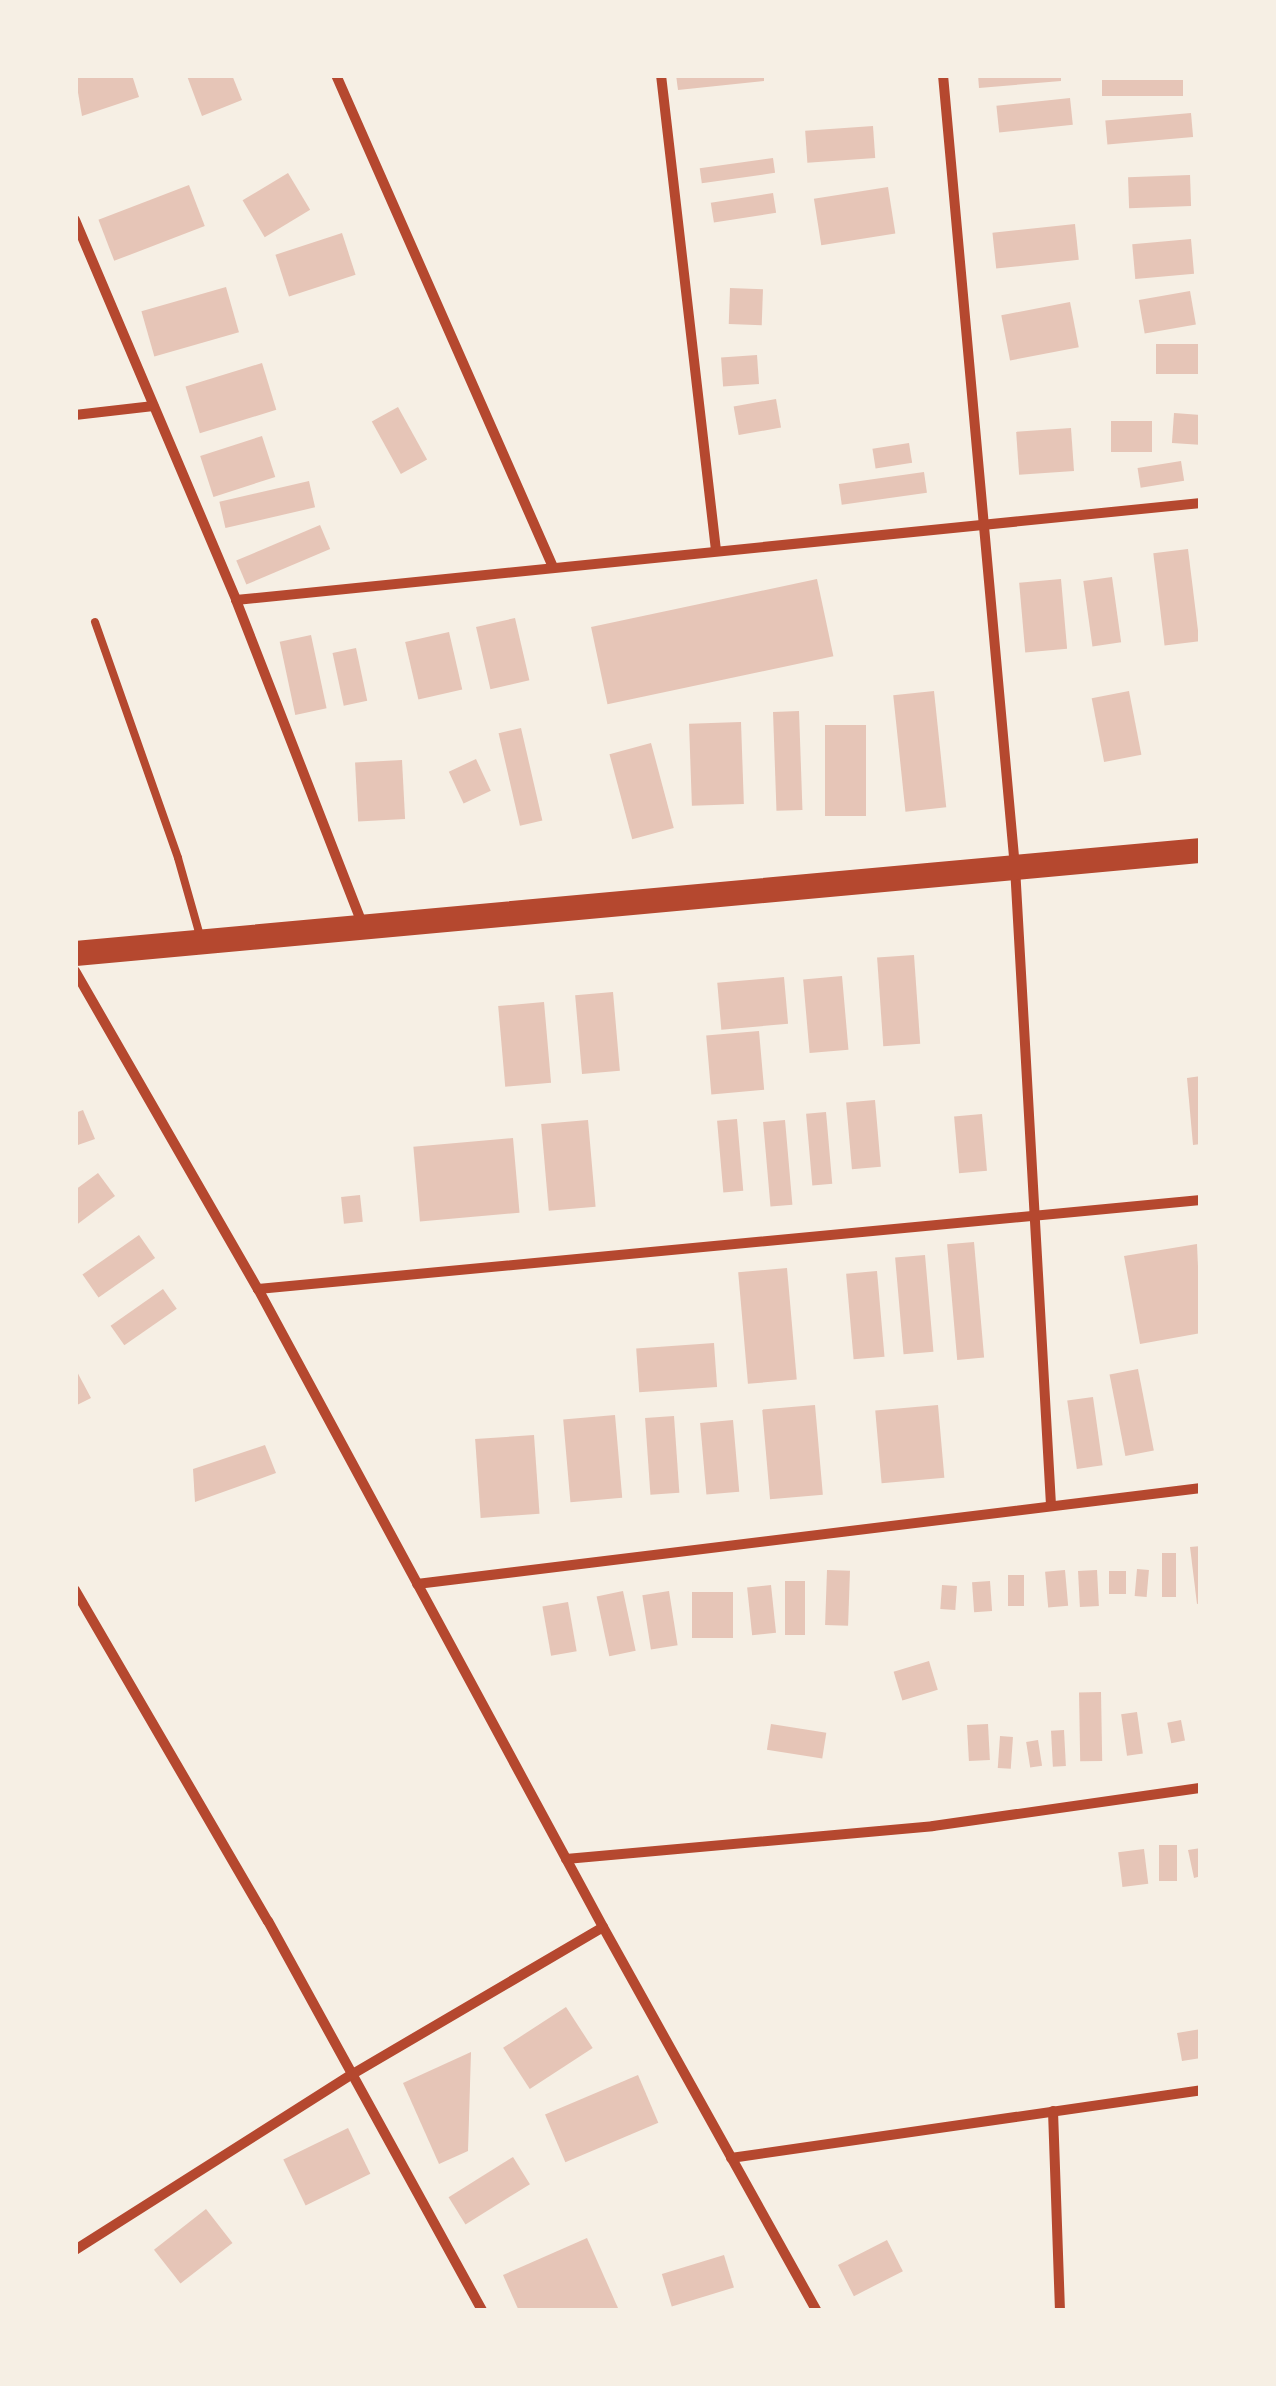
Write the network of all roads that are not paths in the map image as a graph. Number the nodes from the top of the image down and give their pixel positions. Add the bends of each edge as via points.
1 (336, 75) edge
2 (661, 75) edge
3 (944, 75) edge
4 (75, 220) edge
5 (153, 406) junction
6 (75, 415) edge
7 (1201, 503) edge
8 (982, 525) junction
9 (716, 551) junction
10 (552, 567) junction
11 (236, 600) junction
12 (95, 622) dead end
13 (1201, 850) edge
14 (1015, 867) junction
15 (364, 926) junction
16 (201, 940) junction
17 (75, 953) edge
18 (75, 971) edge
19 (1201, 1200) edge
20 (1035, 1216) junction
21 (258, 1289) junction
22 (1201, 1488) edge
23 (1051, 1505) junction
24 (418, 1584) junction
25 (75, 1590) edge
26 (1201, 1788) edge
27 (566, 1858) junction
28 (603, 1928) junction
29 (351, 2074) junction
30 (1201, 2090) edge
31 (1054, 2112) junction
32 (732, 2158) junction
33 (75, 2250) edge
34 (482, 2311) edge
35 (818, 2311) edge
36 (1060, 2311) edge

1 - 10 street
2 - 9 street
3 - 8 street
4 - 5 street
5 - 6 street
5 - 11 street
7 - 8 street
8 - 9 street
8 - 14 street
9 - 10 street
10 - 11 street
11 - 15 street
12 - 16 lane
13 - 14 main road
14 - 15 main road
14 - 20 street
15 - 16 main road
16 - 17 main road
18 - 21 street
19 - 20 street
20 - 21 street
20 - 23 street
21 - 24 street
22 - 23 street
23 - 24 street
24 - 27 street
25 - 29 street
26 - 27 street via 933,1826
27 - 28 street
28 - 29 street
28 - 32 street
29 - 33 street
29 - 34 street
30 - 31 street
31 - 32 street
31 - 36 street
32 - 35 street

